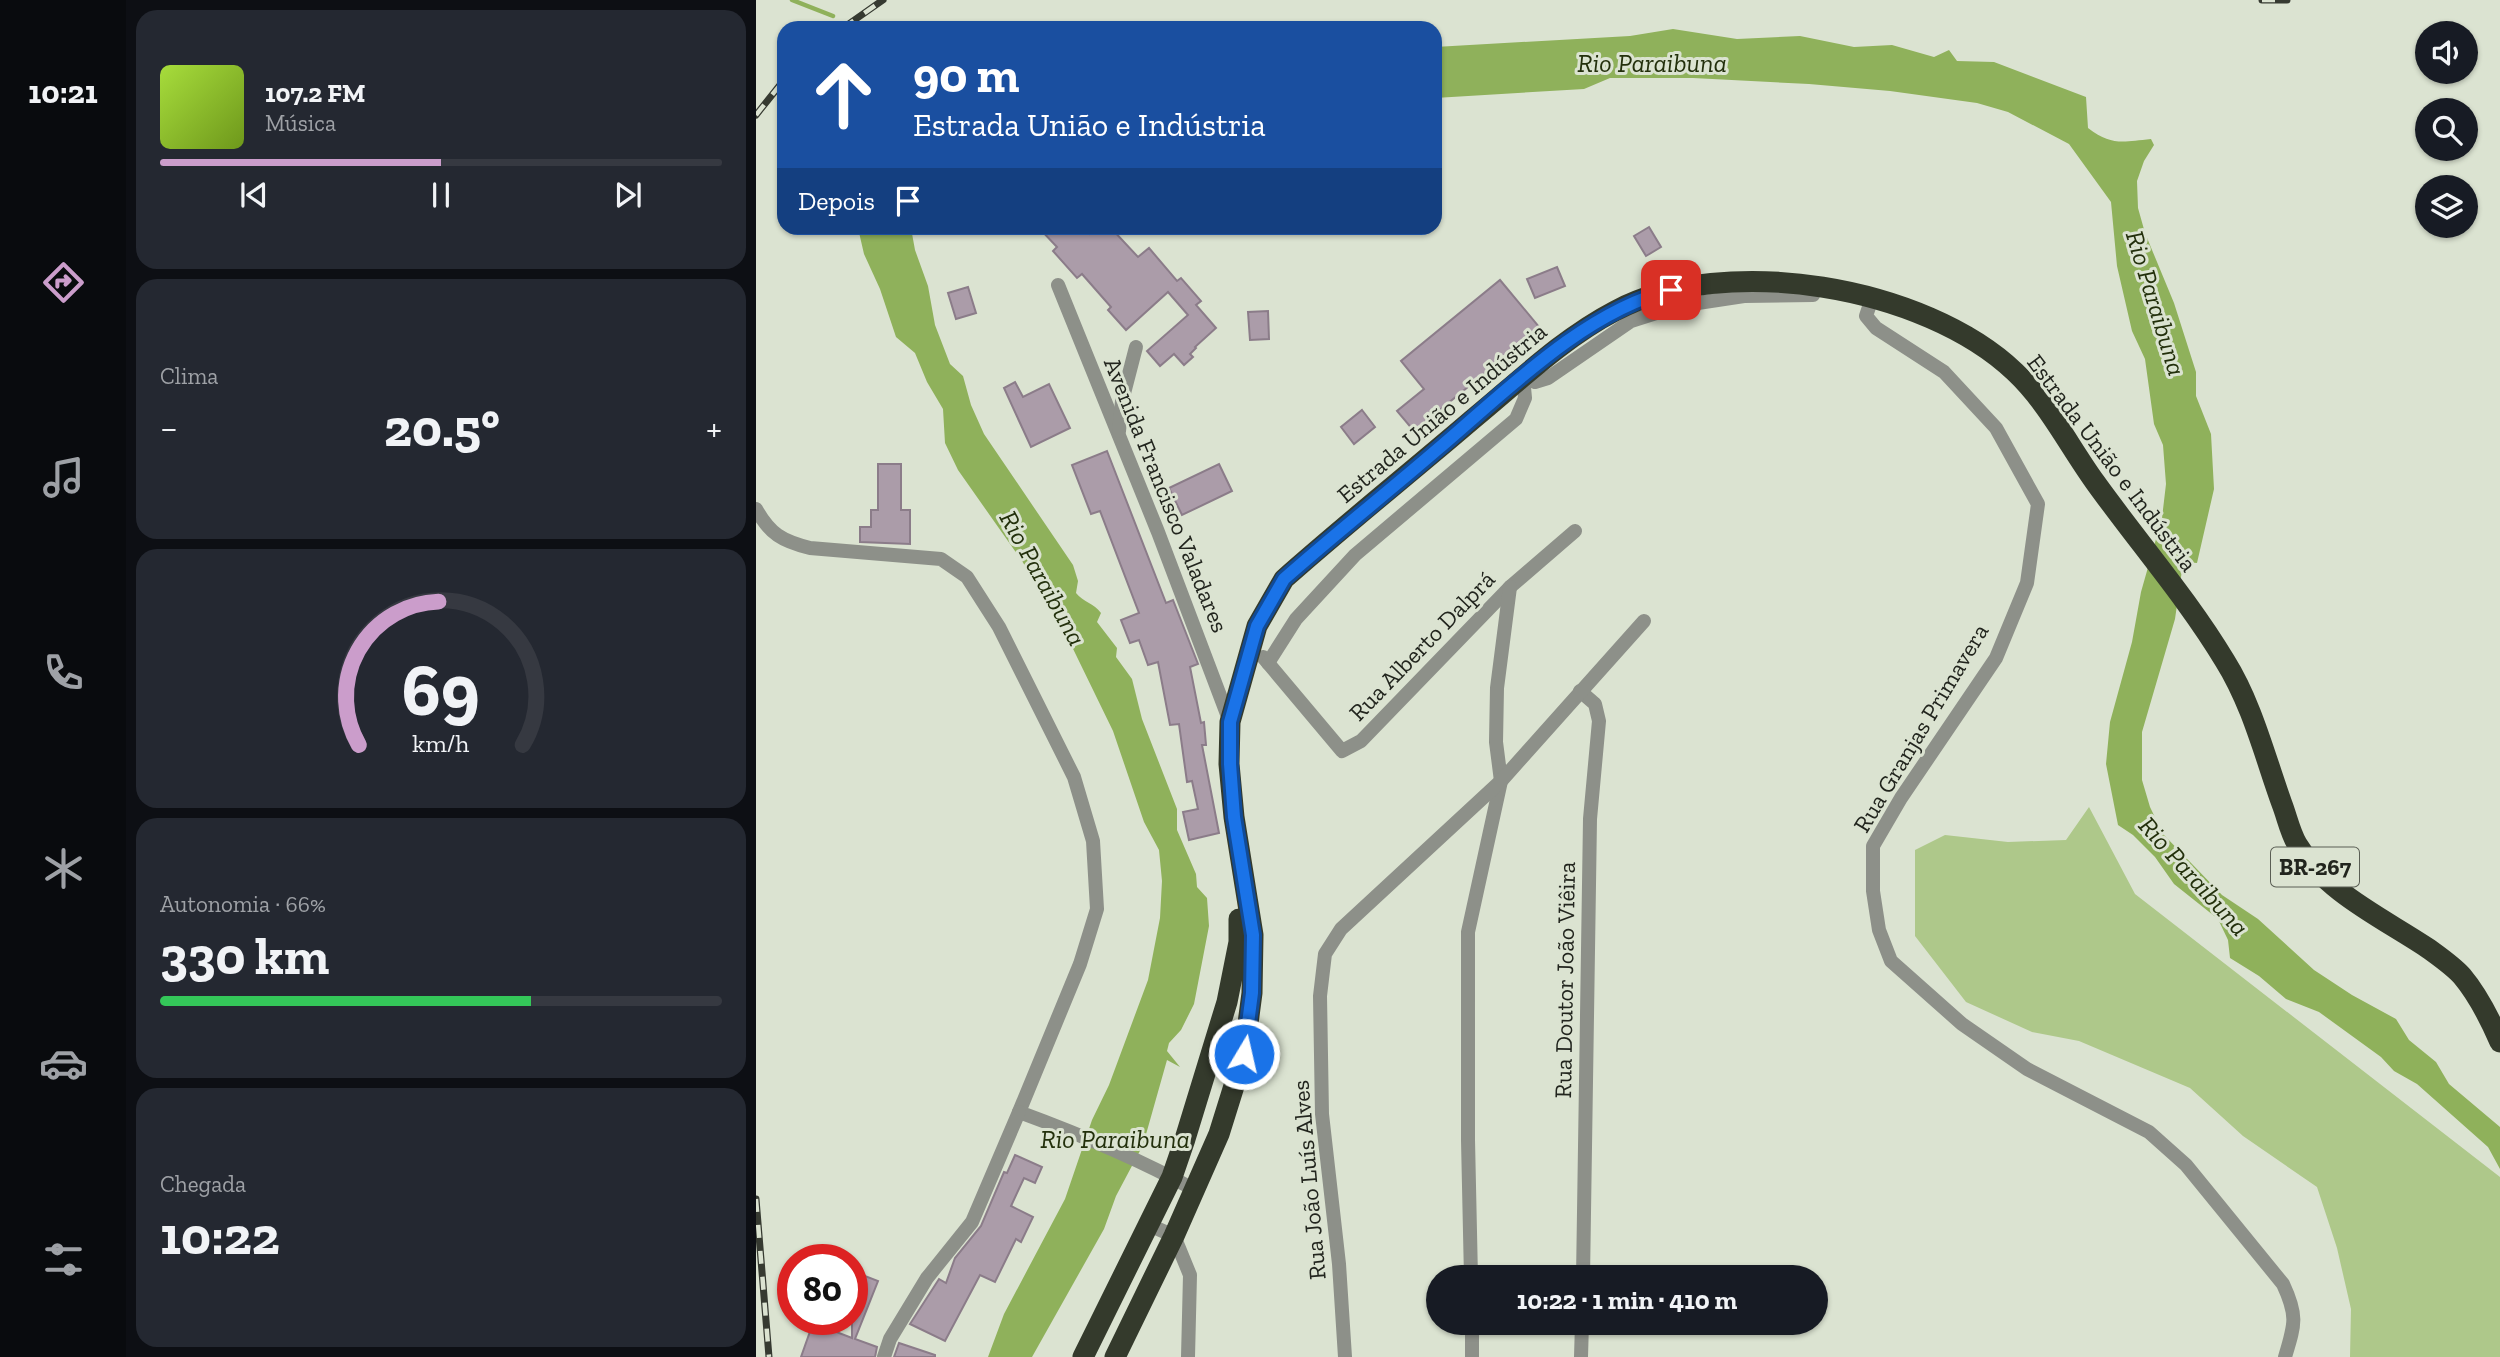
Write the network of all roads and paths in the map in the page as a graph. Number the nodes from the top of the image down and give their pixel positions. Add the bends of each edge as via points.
1 (1058, 285) dead end
2 (1868, 296) junction
3 (1136, 347) dead end
4 (1523, 377) junction
5 (1119, 436) junction
6 (756, 509) edge
7 (1575, 531) dead end
8 (1510, 587) junction
9 (1644, 621) dead end
10 (1251, 643) junction
11 (1268, 663) junction
12 (1580, 691) junction
13 (1230, 722) junction
14 (1501, 780) junction
15 (1239, 843) junction
16 (2500, 1042) edge
17 (1019, 1112) junction
18 (1171, 1177) junction
19 (1195, 1190) junction
20 (1147, 1224) junction
21 (1174, 1236) junction
22 (1471, 1265) edge
23 (1583, 1265) edge
24 (1472, 1335) edge
25 (1582, 1335) edge
26 (884, 1357) edge
27 (1083, 1357) edge
28 (1115, 1357) edge
29 (1188, 1357) edge
30 (1345, 1357) edge
31 (1472, 1357) edge
32 (1581, 1357) edge
33 (2285, 1357) edge

1 - 5 street, Avenida Francisco Valadares
2 - 4 highway, Estrada União e Indústria / BR-267 via 1771,281 1690,285 1615,310 1596,333
2 - 16 highway, Estrada União e Indústria / BR-267 via 1924,314 1972,338 2016,372 2228,666 2296,842 2320,873 2348,898 2462,975
2 - 33 street, Rua Granjas Primavera via 1866,316 1876,328 1944,372 1996,428 2038,504 2027,583 1996,658 1873,846 1879,930 1891,961 1962,1024 2027,1069 2149,1132 2186,1165 2283,1284 2295,1324
3 - 5 street via 1122,401
4 - 10 highway, Estrada União e Indústria / BR-267 via 1284,579
4 - 11 street via 1525,398 1516,419 1355,555 1296,619
5 - 13 street, Avenida Francisco Valadares
6 - 17 street via 767,528 790,543 941,559 967,577 999,627 1074,777 1093,841 1097,909 1080,964
7 - 8 street, Rua Alberto Dalprá
8 - 11 street, Rua Alberto Dalprá via 1361,741 1342,751
8 - 14 street via 1497,688
9 - 12 street, Rua João Luís Alves
10 - 11 street, Rua Alberto Dalprá
10 - 13 highway, Estrada União e Indústria / BR-267
12 - 14 street, Rua João Luís Alves
12 - 23 street, Rua Doutor João Viêira via 1595,704 1599,721 1590,819
13 - 15 highway, Estrada União e Indústria / BR-267
14 - 22 street via 1468,932
14 - 30 street, Rua João Luís Alves via 1340,929 1325,954 1320,996 1322,1114
15 - 18 highway, BR-267 via 1239,942 1227,1002
15 - 19 highway, BR-267 via 1253,935 1249,1027 1219,1134
17 - 18 street
17 - 26 street via 972,1222 927,1278
18 - 19 street
18 - 20 highway, BR-267
19 - 21 highway, BR-267
20 - 21 street
20 - 27 highway, BR-267
21 - 28 highway, BR-267
21 - 29 street via 1190,1275
24 - 31 street
25 - 32 street

